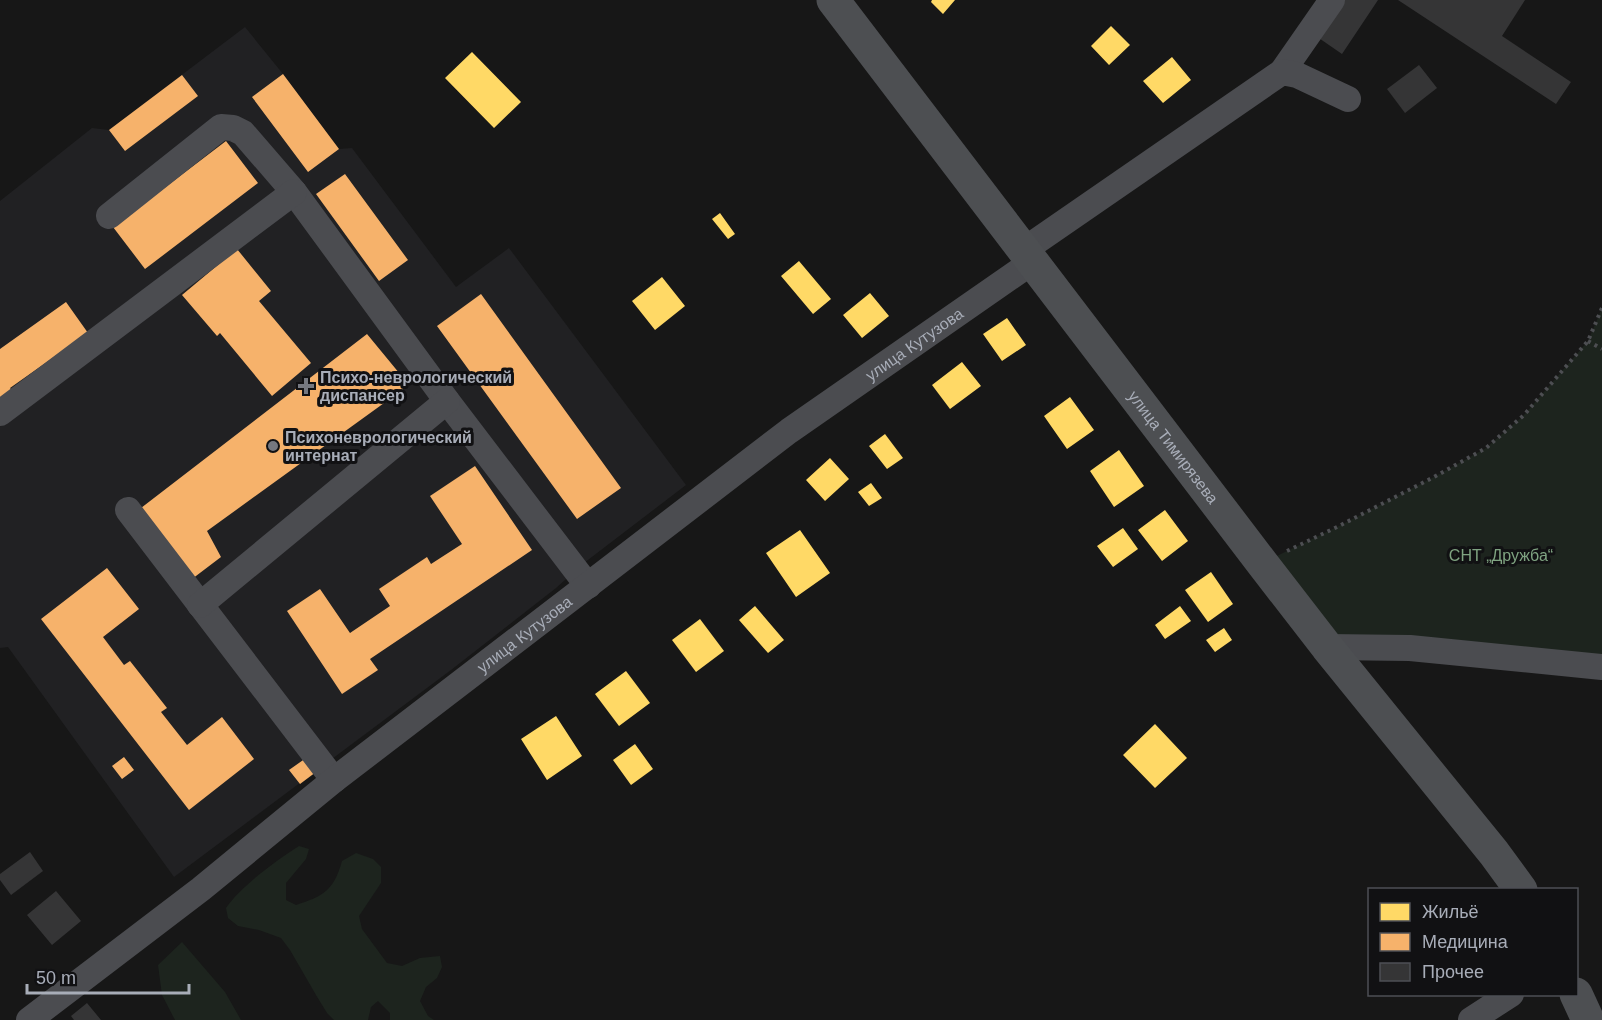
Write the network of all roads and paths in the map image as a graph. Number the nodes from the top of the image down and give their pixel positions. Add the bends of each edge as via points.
1 (833, 0) edge
2 (1332, 0) edge
3 (1282, 72) junction
4 (1348, 99) dead end
5 (294, 192) junction
6 (109, 216) dead end
7 (1028, 256) junction
8 (1602, 308) edge
9 (1588, 341) junction
10 (1602, 349) edge
11 (447, 401) junction
12 (0, 413) edge
13 (128, 510) dead end
14 (1262, 563) junction
15 (588, 586) junction
16 (200, 605) junction
17 (1327, 647) junction
18 (1602, 667) edge
19 (334, 780) junction
20 (1520, 888) edge
21 (1508, 996) edge
22 (1577, 996) edge
23 (29, 1020) edge
24 (1471, 1020) edge
25 (1588, 1020) edge

1 - 7 main road, улица Тимирязева
2 - 3 street
3 - 4 street
3 - 7 street, улица Кутузова
5 - 6 street via 243,133 221,127
5 - 11 street
5 - 12 street
7 - 14 main road, улица Тимирязева
7 - 15 street, улица Кутузова via 789,431
8 - 9 path
9 - 10 path
9 - 14 path via 1524,415 1486,448
11 - 15 street
11 - 16 street
13 - 16 street
14 - 17 main road, улица Тимирязева
15 - 19 street, улица Кутузова
16 - 19 street
17 - 18 street via 1410,648
17 - 20 main road, улица Тимирязева
19 - 23 street, улица Кутузова via 201,889
21 - 24 street
22 - 25 main road

